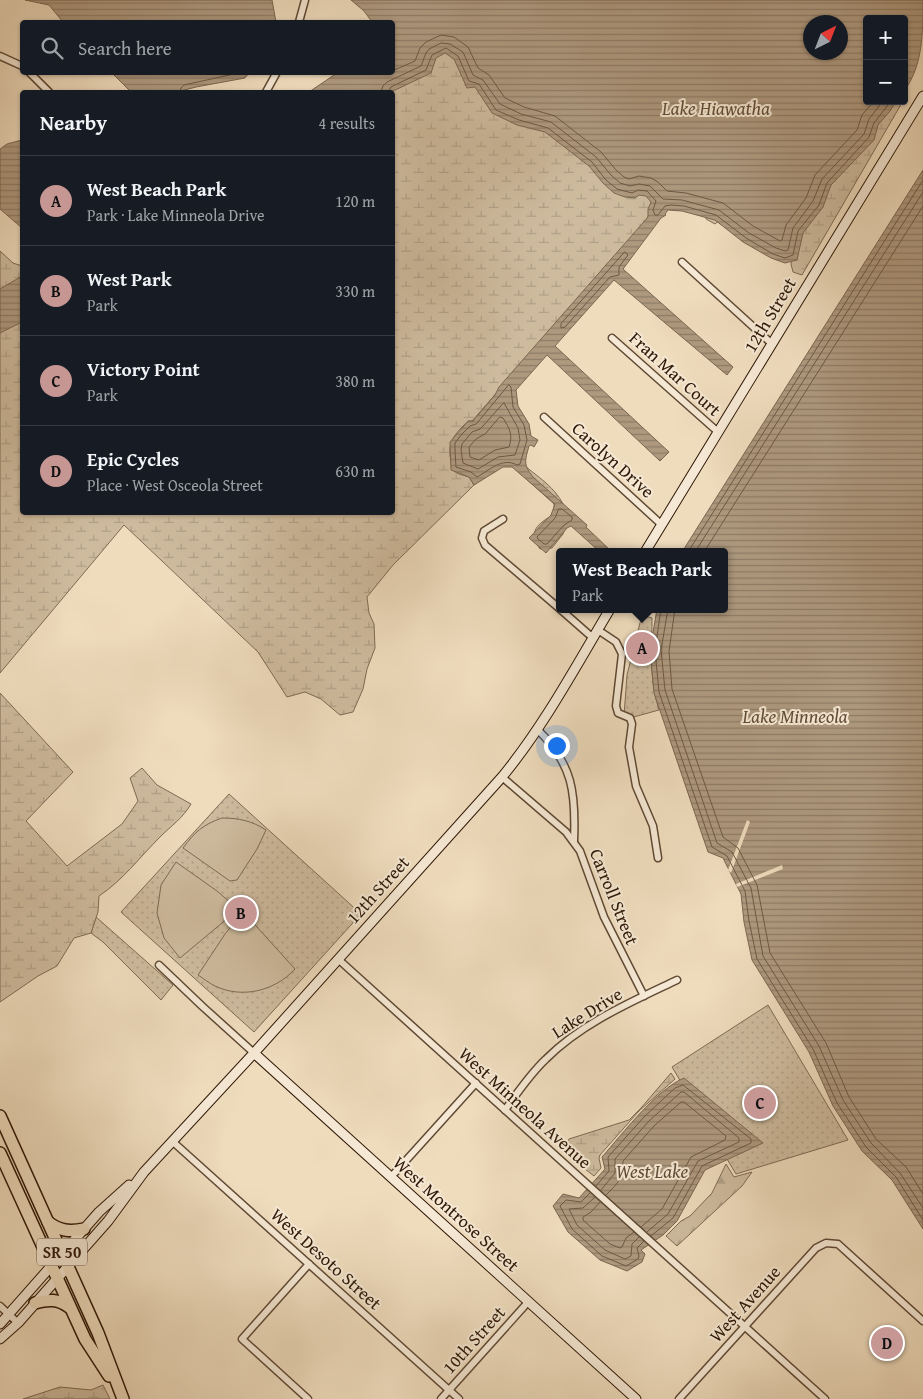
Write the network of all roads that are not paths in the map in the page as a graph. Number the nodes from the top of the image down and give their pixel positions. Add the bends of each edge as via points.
1 (305, 0) edge
2 (300, 20) edge
3 (0, 56) edge
4 (20, 65) edge
5 (32, 75) edge
6 (275, 75) edge
7 (47, 90) edge
8 (267, 90) edge
9 (923, 96) edge
10 (682, 262) dead end
11 (612, 338) dead end
12 (771, 343) junction
13 (544, 417) dead end
14 (718, 432) junction
15 (503, 519) dead end
16 (662, 525) junction
17 (648, 548) edge
18 (556, 606) edge
19 (565, 613) edge
20 (608, 613) edge
21 (598, 630) junction
22 (593, 638) junction
23 (537, 729) junction
24 (502, 776) junction
25 (574, 841) junction
26 (658, 858) dead end
27 (338, 959) junction
28 (160, 965) dead end
29 (677, 980) dead end
30 (644, 996) junction
31 (254, 1053) junction
32 (476, 1083) junction
33 (505, 1110) junction
34 (0, 1116) edge
35 (172, 1141) junction
36 (0, 1154) edge
37 (144, 1172) junction
38 (391, 1177) junction
39 (99, 1212) junction
40 (108, 1221) junction
41 (48, 1222) junction
42 (84, 1229) junction
43 (62, 1253) junction
44 (309, 1264) junction
45 (51, 1266) junction
46 (68, 1266) junction
47 (57, 1279) junction
48 (529, 1301) junction
49 (36, 1303) junction
50 (0, 1306) edge
51 (70, 1307) junction
52 (8, 1314) junction
53 (923, 1321) edge
54 (18, 1323) junction
55 (0, 1324) edge
56 (744, 1326) junction
57 (0, 1339) edge
58 (449, 1390) junction
59 (121, 1395) edge
60 (308, 1399) edge
61 (441, 1399) edge
62 (459, 1399) edge
63 (636, 1399) edge
64 (679, 1399) edge
65 (825, 1399) edge

1 - 2 street
3 - 4 street
5 - 7 street
6 - 8 street
9 - 12 main road, 12th Street
10 - 12 street
11 - 14 street, Fran Mar Court
12 - 14 main road, 12th Street
13 - 16 street, Carolyn Drive
14 - 16 main road, 12th Street
15 - 18 street via 484,532 485,545
16 - 17 main road, 12th Street
19 - 22 street
20 - 21 main road, 12th Street
21 - 22 main road, 12th Street
21 - 26 street via 616,642 622,654 616,706 618,713 630,718 632,724 629,747 636,786 653,826
22 - 23 main road, 12th Street
23 - 24 main road, 12th Street
23 - 25 street via 557,751 567,772 574,803
24 - 25 street, Carroll Street
24 - 27 main road, 12th Street
25 - 30 street, Carroll Street via 604,917
27 - 31 main road, 12th Street
27 - 32 street, West Minneola Avenue
28 - 31 street
29 - 30 street, Lake Drive
30 - 33 street, Lake Drive via 605,1016 561,1045 536,1069
31 - 35 main road, 12th Street
31 - 38 main road, West Montrose Street
32 - 33 street, West Minneola Avenue
32 - 38 street
33 - 56 street, West Minneola Avenue
34 - 41 highway, SR 50
35 - 37 main road, 12th Street
35 - 44 street, West Desoto Street
36 - 45 highway, SR 50
37 - 39 main road, 12th Street
37 - 40 main road, 12th Street
38 - 48 main road, West Montrose Street
39 - 40 street
39 - 42 main road, 12th Street
40 - 46 main road, 12th Street
41 - 42 highway via 66,1231
41 - 43 highway, SR 50
42 - 43 main road, 12th Street
43 - 45 main road, 12th Street
43 - 46 highway, SR 50
44 - 58 street, West Desoto Street
44 - 60 street via 242,1339
45 - 47 highway, SR 50
45 - 52 main road, 12th Street
46 - 47 main road, 12th Street
46 - 59 highway, SR 50
47 - 49 main road, 12th Street
47 - 51 highway, SR 50
48 - 58 street, 10th Street
48 - 63 main road, West Montrose Street
49 - 51 highway via 56,1300
49 - 54 main road, 12th Street
50 - 52 street
51 - 59 highway, SR 50 via 85,1339
52 - 54 street
52 - 55 main road, 12th Street
53 - 56 street, West Avenue via 838,1244 826,1243 816,1248
54 - 57 main road, 12th Street
56 - 64 street, West Avenue
56 - 65 street, West Minneola Avenue
58 - 61 street, 10th Street
58 - 62 street, West Desoto Street

